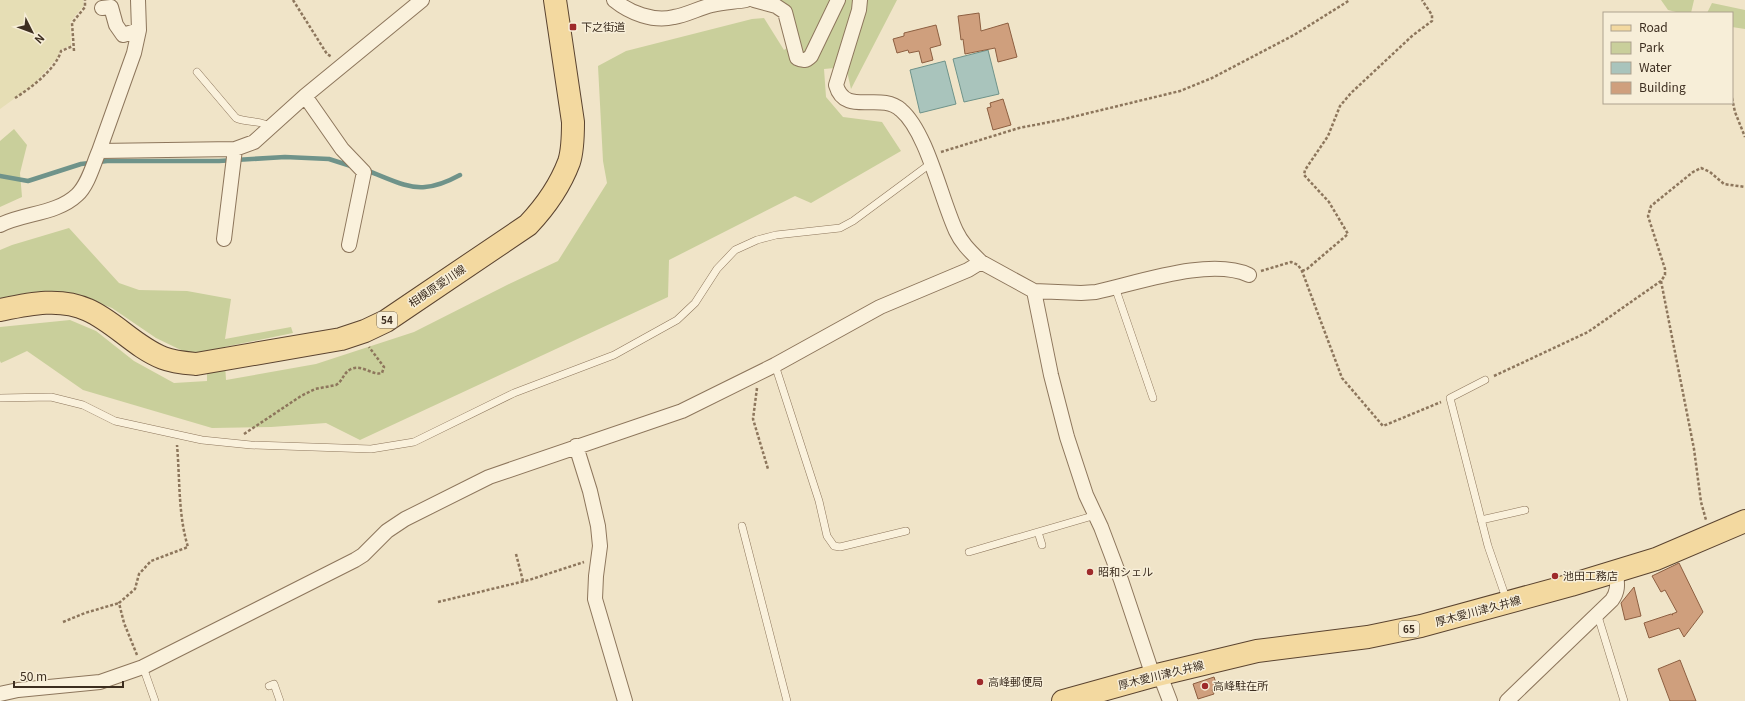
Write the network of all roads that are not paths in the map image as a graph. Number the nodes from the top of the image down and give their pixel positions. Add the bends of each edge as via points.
1 (138, 0) edge
2 (422, 0) edge
3 (555, 0) edge
4 (614, 0) edge
5 (746, 0) edge
6 (754, 0) edge
7 (838, 0) edge
8 (860, 0) edge
9 (102, 8) dead end
10 (139, 30) junction
11 (197, 72) dead end
12 (305, 96) junction
13 (272, 128) junction
14 (235, 149) junction
15 (99, 151) junction
16 (930, 162) junction
17 (0, 224) edge
18 (224, 239) dead end
19 (349, 245) dead end
20 (981, 262) junction
21 (1249, 275) road end
22 (1115, 287) junction
23 (1034, 291) junction
24 (0, 310) edge
25 (775, 365) junction
26 (1485, 380) road end
27 (0, 398) edge
28 (1154, 398) dead end
29 (576, 446) junction
30 (1525, 510) dead end
31 (1096, 515) junction
32 (1481, 520) junction
33 (1745, 522) edge
34 (742, 526) dead end
35 (906, 531) dead end
36 (1038, 532) junction
37 (1042, 545) dead end
38 (969, 552) dead end
39 (1616, 571) junction
40 (1507, 603) junction
41 (1597, 612) junction
42 (143, 667) junction
43 (1157, 676) junction
44 (269, 686) dead end
45 (0, 694) edge
46 (1521, 695) edge
47 (155, 701) edge
48 (280, 701) edge
49 (625, 701) edge
50 (787, 701) edge
51 (1063, 701) edge
52 (1170, 701) edge
53 (1507, 701) edge
54 (1624, 701) edge

1 - 10 street
2 - 12 street
3 - 24 main road, 相模原愛川線 / 54 via 573,122 573,142 569,162 554,193 528,225 386,321 340,339 196,364 162,357 87,309 47,302
4 - 5 street via 627,10 638,14 674,18 713,5
6 - 7 street via 776,6 785,12 797,58 802,61 811,56
8 - 16 street via 836,85 839,94 853,102 886,102 900,108 909,117
9 - 10 street via 111,7 116,25 123,35
10 - 15 street via 134,53
11 - 13 lane via 236,118 267,123
12 - 13 street
12 - 19 street via 342,149 364,172
13 - 14 street via 254,142
14 - 15 street
14 - 18 street
15 - 17 street via 78,195 63,205
16 - 20 street via 956,231
16 - 27 lane via 853,221 840,228 776,235 735,250 717,269 695,303 677,320 651,336 614,355 514,394 414,442 371,449 230,443 202,440 114,421 83,404 51,397
20 - 23 street
20 - 25 street via 880,308
21 - 22 street via 1242,271 1202,268
22 - 23 street via 1081,293
22 - 28 lane
23 - 31 street via 1067,437 1086,495
25 - 29 street via 682,411
25 - 35 lane via 831,543 840,547
26 - 32 lane via 1450,398
29 - 42 street via 489,477 412,516 387,530 355,560
29 - 49 street via 598,526 600,546 595,599
30 - 32 lane
31 - 36 lane
31 - 43 street
32 - 40 lane
33 - 39 main road, 厚木愛川津久井線 / 65 via 1656,559
34 - 50 lane
36 - 37 lane
36 - 38 lane
39 - 40 main road, 厚木愛川津久井線 / 65
39 - 41 street via 1616,593
40 - 43 main road, 厚木愛川津久井線 / 65 via 1414,628 1368,637 1257,651
41 - 46 street
41 - 54 lane
42 - 45 street via 100,682
42 - 47 lane
43 - 51 main road, 厚木愛川津久井線 / 65
43 - 52 street
44 - 48 lane via 274,684
46 - 53 street

